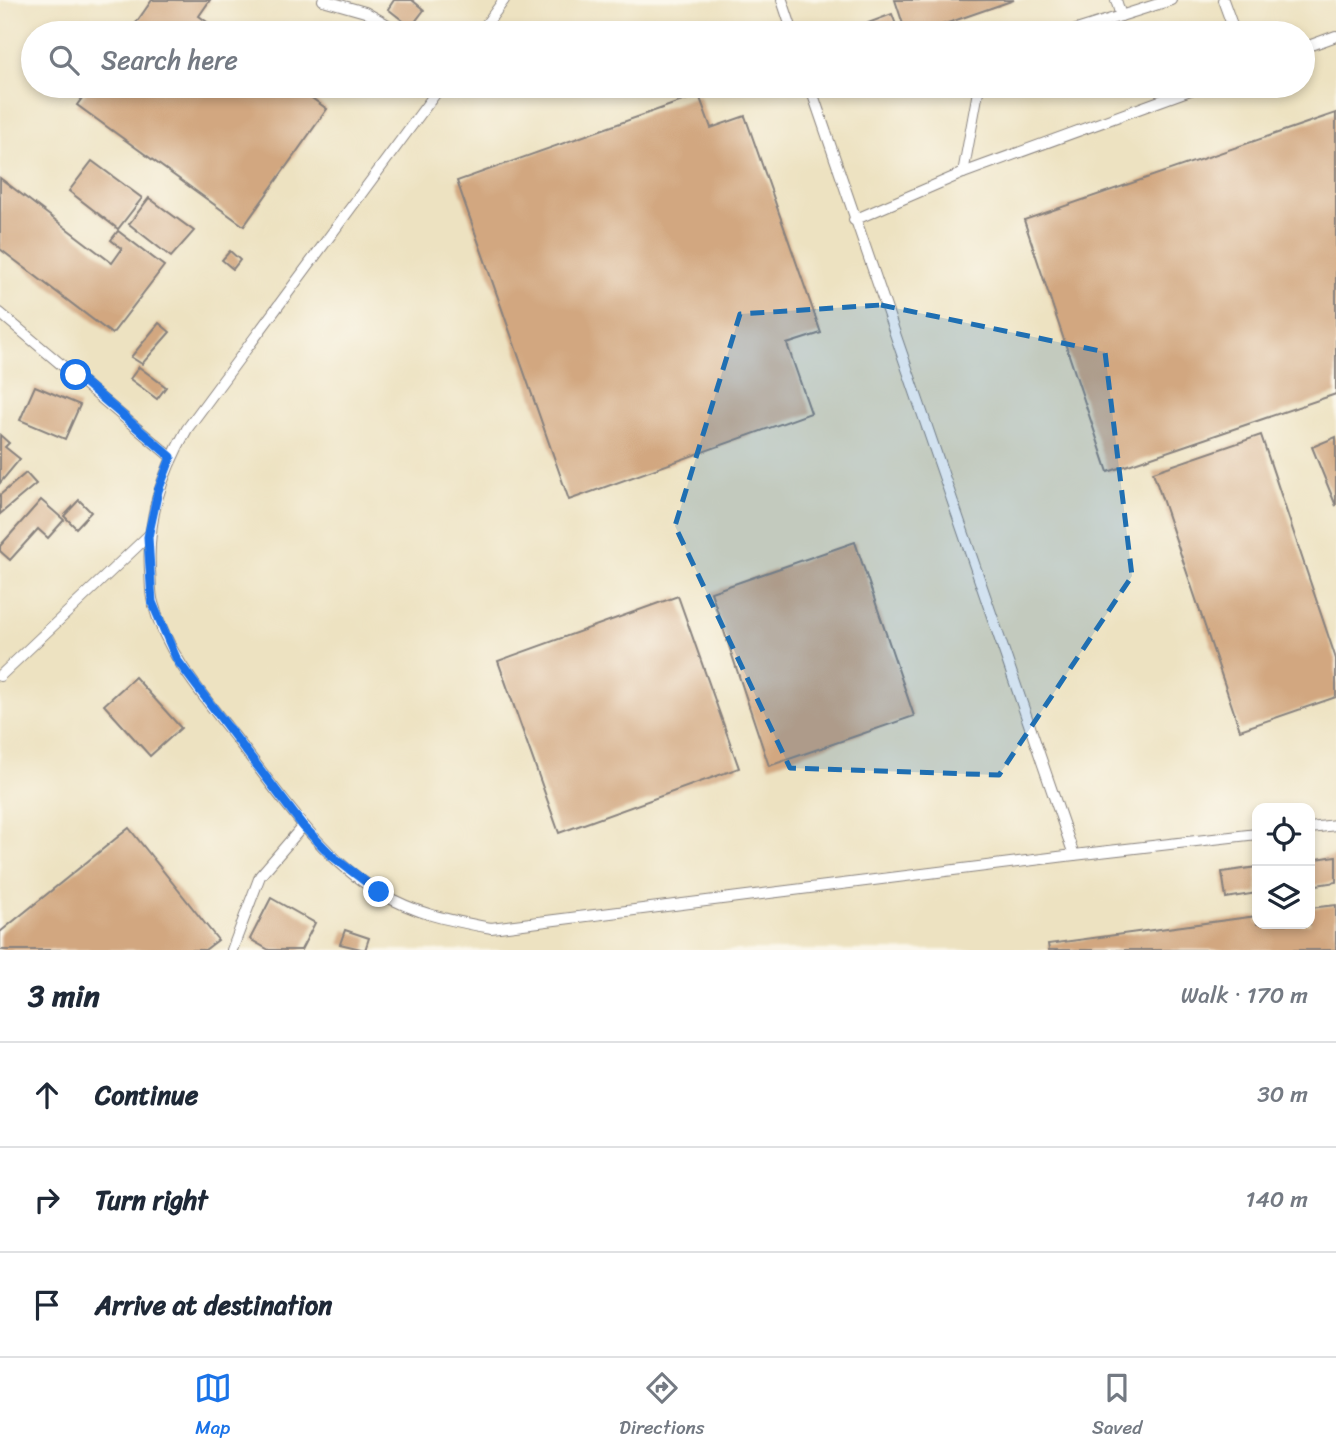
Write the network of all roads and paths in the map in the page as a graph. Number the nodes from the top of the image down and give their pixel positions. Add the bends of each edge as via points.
1 (323, 0) edge
2 (504, 0) edge
3 (782, 0) edge
4 (1116, 0) edge
5 (1171, 0) edge
6 (1223, 0) edge
7 (1121, 16) junction
8 (381, 21) edge
9 (489, 21) edge
10 (789, 21) edge
11 (1105, 21) edge
12 (1231, 21) edge
13 (1336, 36) edge
14 (1315, 44) edge
15 (432, 98) edge
16 (814, 98) edge
17 (977, 98) edge
18 (1168, 98) edge
19 (962, 173) junction
20 (854, 220) junction
21 (0, 313) edge
22 (171, 457) junction
23 (148, 537) junction
24 (0, 676) edge
25 (1336, 825) edge
26 (303, 826) junction
27 (1315, 827) edge
28 (1252, 835) edge
29 (1074, 855) junction
30 (232, 950) edge

1 - 8 lane
2 - 9 lane
3 - 10 lane
4 - 7 lane
5 - 7 lane
6 - 12 lane
7 - 11 lane
13 - 14 lane
15 - 22 lane via 187,429
16 - 20 lane
17 - 19 lane
18 - 19 lane
19 - 20 lane
20 - 29 lane
21 - 22 lane
22 - 23 lane
23 - 24 lane
23 - 26 lane via 152,602 177,660
25 - 27 lane
26 - 29 lane via 332,856 379,892 428,916 491,928
26 - 30 lane via 260,876
28 - 29 lane

